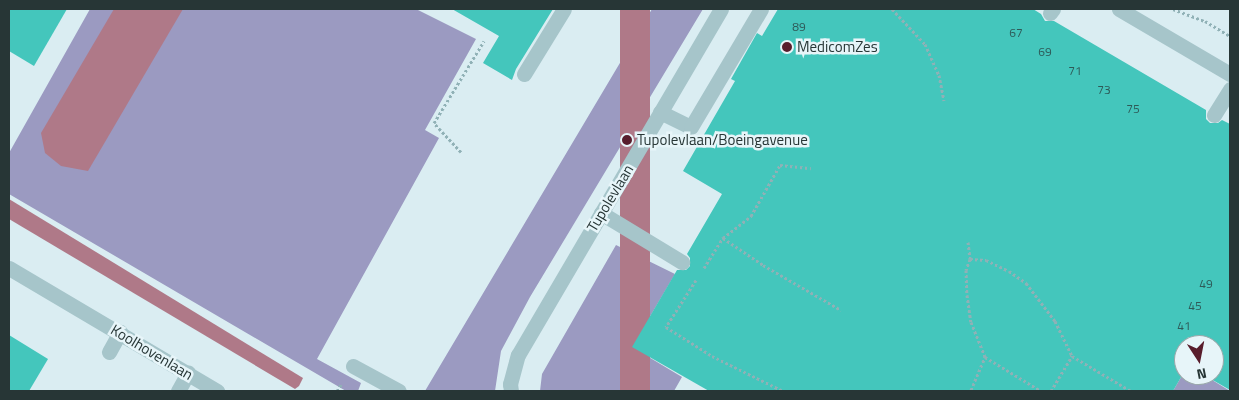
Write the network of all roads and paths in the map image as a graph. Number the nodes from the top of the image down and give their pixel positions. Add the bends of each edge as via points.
1 (564, 9) edge
2 (721, 9) edge
3 (762, 9) edge
4 (892, 9) edge
5 (1119, 9) edge
6 (1173, 9) edge
7 (1230, 36) edge
8 (484, 41) dead end
9 (524, 74) dead end
10 (1230, 74) edge
11 (1230, 89) edge
12 (944, 101) dead end
13 (660, 112) junction
14 (1214, 115) dead end
15 (461, 152) dead end
16 (811, 168) dead end
17 (601, 213) junction
18 (723, 238) junction
19 (968, 242) dead end
20 (970, 259) junction
21 (682, 262) dead end
22 (9, 268) edge
23 (702, 270) dead end
24 (697, 278) dead end
25 (841, 310) dead end
26 (120, 332) junction
27 (109, 352) dead end
28 (1072, 356) junction
29 (986, 357) junction
30 (353, 366) dead end
31 (188, 373) junction
32 (970, 390) edge
33 (178, 391) edge
34 (217, 391) edge
35 (399, 391) edge
36 (511, 391) edge
37 (783, 391) edge
38 (1041, 391) edge
39 (1051, 391) edge
40 (1130, 391) edge

1 - 9 street
2 - 13 street, Tupolevlaan
3 - 13 street via 691,127
4 - 12 path via 926,44 939,75
5 - 10 street
6 - 7 path via 1205,21
8 - 15 path via 434,123
11 - 14 street
13 - 17 street, Tupolevlaan
16 - 18 path via 780,165 751,216
17 - 21 street
17 - 36 street, Tupolevlaan via 518,355
18 - 23 path
18 - 25 path via 763,266
19 - 20 path
20 - 28 path via 986,260 1026,283 1055,321
20 - 29 path via 966,270 971,322
22 - 26 street, Koolhovenlaan
24 - 37 path via 666,327 712,356
26 - 27 street
26 - 31 street, Koolhovenlaan
28 - 39 path
28 - 40 path
29 - 32 path
29 - 38 path
30 - 35 street
31 - 33 street
31 - 34 street, Koolhovenlaan

